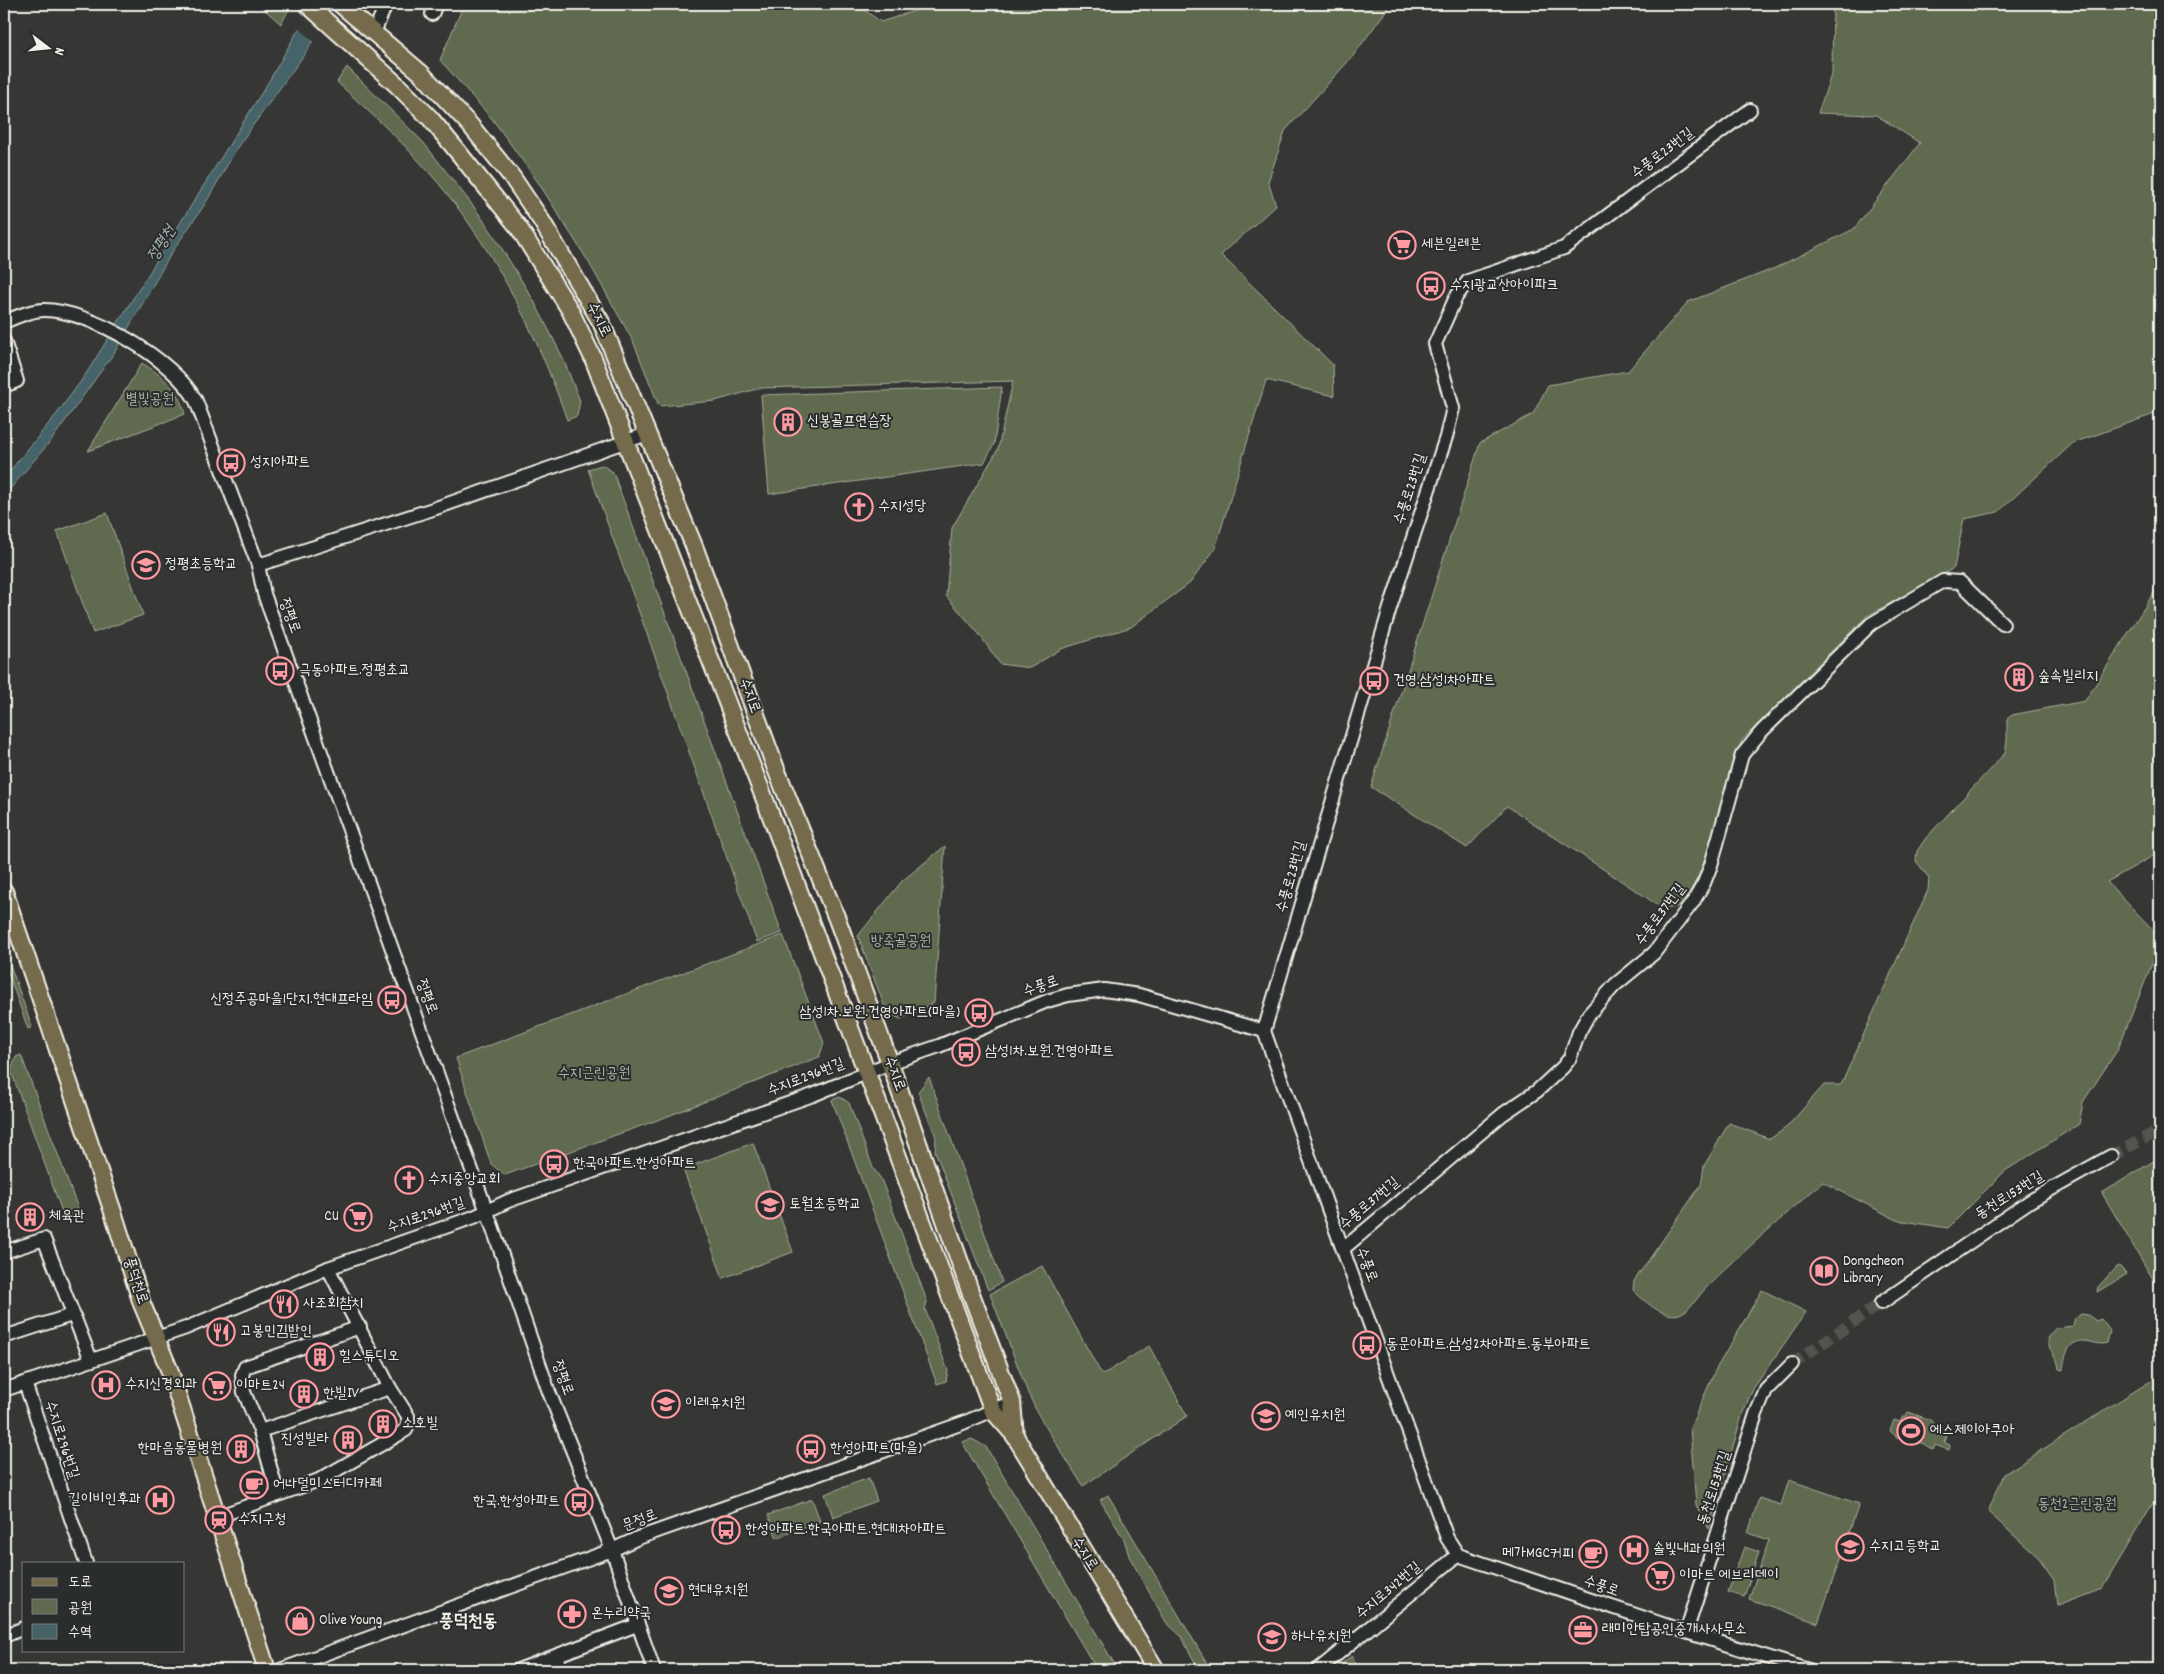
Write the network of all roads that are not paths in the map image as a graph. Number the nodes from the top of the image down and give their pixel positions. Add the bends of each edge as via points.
1 (306, 4) edge
2 (340, 4) edge
3 (386, 4) edge
4 (368, 28) junction
5 (1750, 110) dead end
6 (4, 322) edge
7 (4, 341) edge
8 (4, 386) edge
9 (647, 434) junction
10 (626, 441) junction
11 (258, 565) junction
12 (2003, 624) dead end
13 (4, 891) edge
14 (1264, 1031) junction
15 (890, 1063) junction
16 (866, 1072) junction
17 (2111, 1156) tunnel mouth
18 (486, 1212) junction
19 (1343, 1249) junction
20 (4, 1252) edge
21 (328, 1268) junction
22 (1881, 1303) tunnel mouth
23 (72, 1315) junction
24 (360, 1327) junction
25 (4, 1337) edge
26 (156, 1339) junction
27 (91, 1360) junction
28 (1792, 1364) tunnel mouth
29 (25, 1383) junction
30 (390, 1388) junction
31 (4, 1390) edge
32 (1012, 1402) junction
33 (993, 1411) junction
34 (260, 1431) junction
35 (1015, 1436) junction
36 (278, 1495) junction
37 (217, 1517) junction
38 (612, 1550) junction
39 (1458, 1555) junction
40 (86, 1562) edge
41 (637, 1624) junction
42 (22, 1629) edge
43 (1686, 1632) junction
44 (4, 1636) edge
45 (556, 1656) junction
46 (267, 1670) edge
47 (280, 1670) edge
48 (518, 1670) edge
49 (561, 1670) edge
50 (654, 1670) edge
51 (1156, 1670) edge
52 (1318, 1670) edge
53 (1809, 1670) edge

1 - 10 main road, 수지로 via 430,118 519,228 570,310
2 - 4 main road, 수지로
3 - 4 street
4 - 9 main road, 수지로 via 446,97 512,177 552,237 601,322
5 - 14 street, 수풍로23번길 via 1564,248 1468,281 1456,297 1435,344 1453,408
6 - 11 street, 정평로 via 42,310 71,313 146,350 174,371 192,392
7 - 8 street via 17,381
9 - 10 street
9 - 15 main road, 수지로 via 697,555
10 - 11 street via 436,508
10 - 16 main road, 수지로
11 - 18 street, 정평로 via 264,594
12 - 19 street, 수풍로37번길 via 1960,582 1943,581 1871,624 1742,755 1711,865 1697,896 1654,953 1615,985 1589,1014 1563,1067
13 - 26 main road, 풍덕천로
14 - 15 street, 수풍로 via 1139,995 1104,990 1068,995 1047,1002
14 - 19 street, 수풍로
15 - 16 street, 수풍로
15 - 32 main road, 수지로
16 - 18 street, 수지로296번길 via 813,1095 508,1201
16 - 33 main road, 수지로
17 - 22 street, 동천로153번길 via 2030,1201
18 - 21 street, 수지로296번길
18 - 38 street, 정평로 via 549,1392
19 - 39 street, 수풍로 via 1447,1538
20 - 23 street via 44,1238
21 - 24 street
21 - 26 street, 수지로296번길
23 - 25 street
23 - 27 street
24 - 30 street
24 - 34 street via 245,1367 242,1375 244,1392
26 - 27 street, 수지로296번길
26 - 37 main road, 풍덕천로 via 169,1369
27 - 29 street, 수지로296번길
28 - 43 street, 동천로153번길 via 1766,1390 1756,1414
29 - 31 street, 수지로296번길
29 - 40 street, 수지로296번길
30 - 34 street
30 - 36 street via 408,1416 406,1430 319,1480
32 - 33 street, 문정로
32 - 35 main road, 수지로
33 - 35 main road, 수지로
33 - 38 street, 문정로
34 - 36 street
35 - 51 main road, 수지로
36 - 37 street
37 - 46 main road, 풍덕천로
38 - 41 street, 정평로
38 - 47 street, 문정로
39 - 43 street, 수풍로
39 - 52 street, 수지로342번길
41 - 45 street
41 - 50 street, 정평로
42 - 44 street
43 - 53 street, 수풍로
45 - 48 street
45 - 49 street

